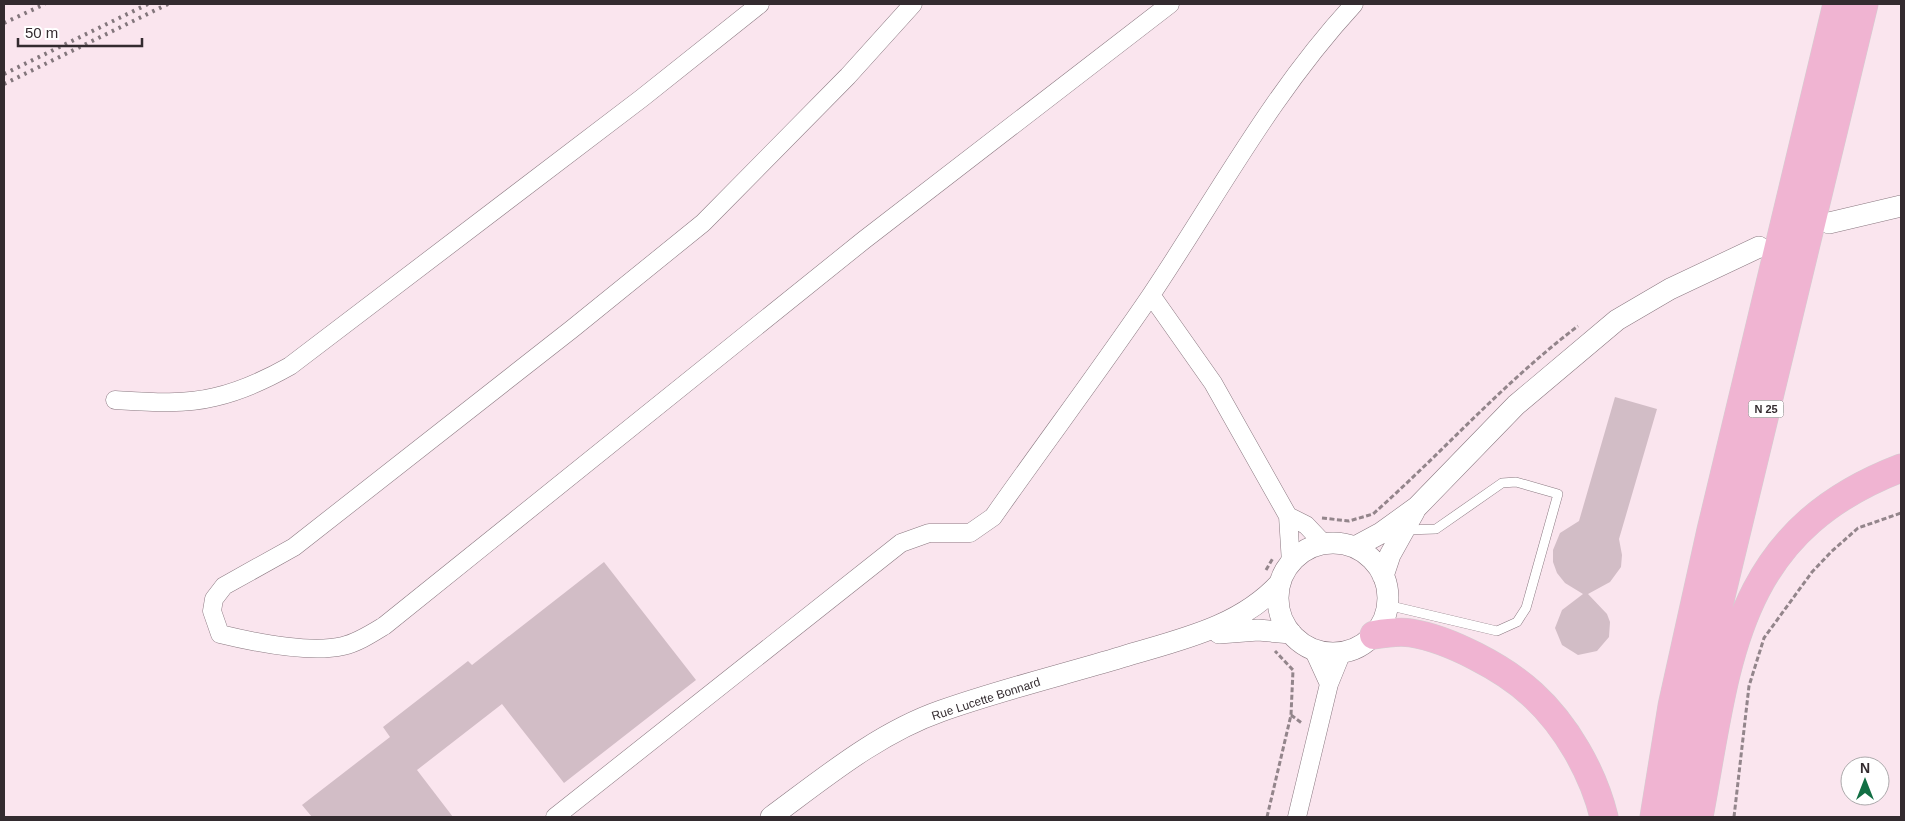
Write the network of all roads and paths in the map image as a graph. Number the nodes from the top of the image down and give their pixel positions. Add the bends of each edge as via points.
1 (760, 4) edge
2 (913, 4) edge
3 (1170, 4) edge
4 (1354, 4) edge
5 (1837, 4) edge
6 (1864, 4) edge
7 (1901, 206) edge
8 (1829, 223) dead end
9 (1759, 247) dead end
10 (1151, 295) junction
11 (115, 400) dead end
12 (1901, 468) edge
13 (1417, 507) junction
14 (1901, 512) edge
15 (1288, 516) junction
16 (1406, 530) junction
17 (1324, 544) junction
18 (1355, 547) junction
19 (1291, 563) junction
20 (1383, 576) junction
21 (1280, 583) junction
22 (1387, 605) junction
23 (1258, 630) junction
24 (1290, 633) junction
25 (1374, 635) junction
26 (1194, 636) junction
27 (1313, 649) junction
28 (1342, 652) junction
29 (1329, 684) junction
30 (555, 817) edge
31 (772, 817) edge
32 (1267, 817) edge
33 (1297, 817) edge
34 (1604, 817) edge
35 (1654, 817) edge
36 (1680, 817) edge
37 (1699, 817) edge
38 (1734, 817) edge

1 - 11 street via 290,366 248,386 214,397 166,402
2 - 3 street via 848,76 703,223 309,536 224,586 214,599 212,610 220,634 264,644 342,646 384,626 856,246
4 - 10 street via 1324,36 1259,123
5 - 35 highway, N 25 via 1711,530 1672,706
6 - 36 highway, N 25 via 1716,617
7 - 8 street
9 - 13 street via 1670,288 1617,320 1516,405
10 - 15 street via 1213,383
10 - 30 street via 993,517 970,533 929,533 901,543
12 - 37 highway via 1867,481 1820,511 1781,549 1754,591 1738,628 1726,674
13 - 16 street
13 - 18 street
14 - 38 path via 1858,528 1831,552 1812,572 1764,638 1749,686
15 - 17 street via 1306,525
15 - 19 street
16 - 20 street via 1390,554
16 - 22 lane via 1436,529 1502,483 1516,482 1558,494 1526,608 1517,622 1497,631
17 - 18 street via 1340,543
17 - 19 street via 1311,547
18 - 20 street via 1372,559
19 - 21 street
20 - 22 street
21 - 24 street via 1278,600
21 - 26 street, Rue Lucette Bonnard via 1265,599 1237,618
22 - 25 street
23 - 24 street, Rue Lucette Bonnard
23 - 26 street, Rue Lucette Bonnard
23 - 32 path via 1293,670 1291,715
24 - 27 street
25 - 28 street via 1359,646
25 - 34 highway via 1410,633 1432,638 1480,659 1532,694 1561,727 1584,764
26 - 31 street, Rue Lucette Bonnard via 939,711 889,735
27 - 28 street
27 - 29 street
28 - 29 street
29 - 33 street

